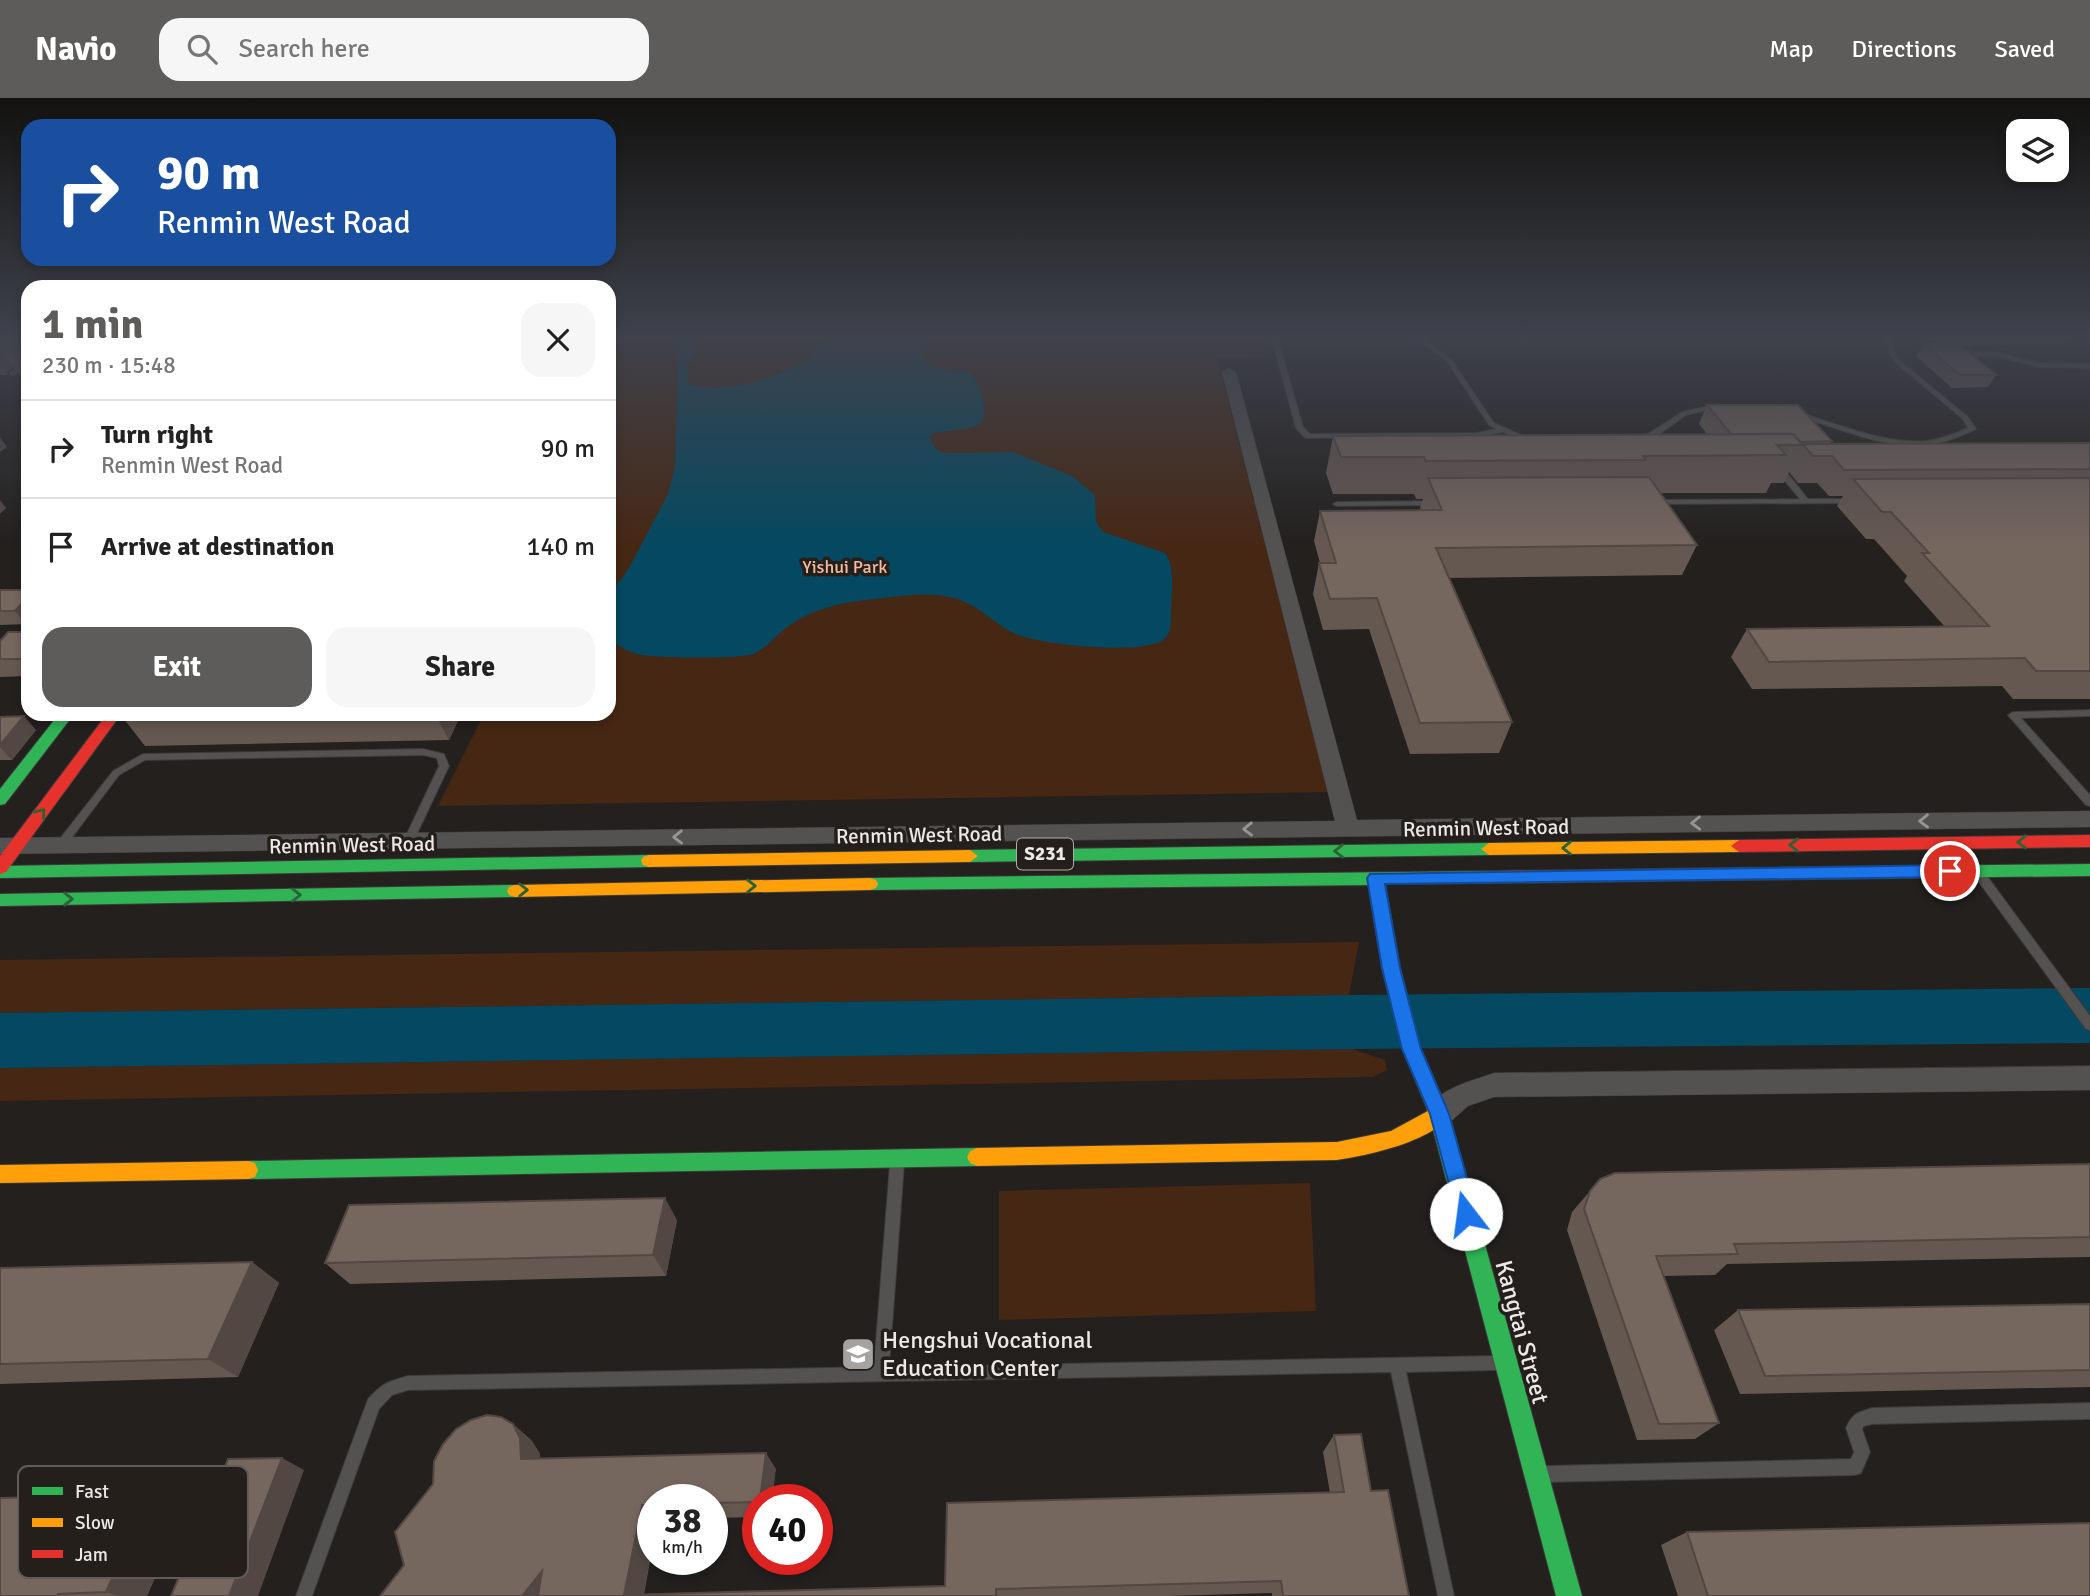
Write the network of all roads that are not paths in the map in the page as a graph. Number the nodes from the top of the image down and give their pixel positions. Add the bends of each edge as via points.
1 (1237, 406) edge
2 (1294, 406) edge
3 (1476, 406) edge
4 (1719, 406) edge
5 (1951, 406) edge
6 (1788, 412) edge
7 (1502, 430) junction
8 (1852, 432) junction
9 (1651, 436) junction
10 (1530, 439) edge
11 (1629, 441) edge
12 (1661, 444) edge
13 (1859, 444) edge
14 (1765, 466) edge
15 (1777, 466) junction
16 (1789, 466) edge
17 (1861, 501) edge
18 (1641, 502) edge
19 (1807, 502) junction
20 (1447, 503) edge
21 (1337, 504) dead end
22 (2090, 713) edge
23 (62, 721) edge
24 (108, 721) edge
25 (0, 800) edge
26 (2090, 802) edge
27 (2090, 819) edge
28 (1348, 827) junction
29 (409, 840) junction
30 (2090, 841) edge
31 (60, 845) junction
32 (8, 846) edge
33 (0, 870) edge
34 (2090, 870) edge
35 (1977, 871) junction
36 (1376, 878) junction
37 (0, 900) edge
38 (2090, 1025) edge
39 (2090, 1078) edge
40 (1439, 1114) junction
41 (897, 1158) junction
42 (0, 1174) edge
43 (1507, 1363) junction
44 (1396, 1364) junction
45 (881, 1374) junction
46 (2090, 1411) edge
47 (1536, 1474) junction
48 (304, 1596) edge
49 (1446, 1596) edge
50 (1569, 1596) edge

1 - 28 street
2 - 7 lane via 1300,428 1308,436 1477,435
3 - 7 lane via 1490,424
4 - 9 lane via 1684,413
5 - 8 lane via 1972,429 1930,444
6 - 8 lane
7 - 10 lane
8 - 13 lane
9 - 11 lane
9 - 12 lane
14 - 15 lane
15 - 16 lane
15 - 19 lane
17 - 19 lane
18 - 19 lane
20 - 21 lane
22 - 26 lane via 2013,715
23 - 25 main road
32 -> 24 main road
27 -> 28 street
28 -> 29 street
29 - 31 street
29 - 31 lane via 444,766 441,756 423,752 143,757 116,773
30 -> 33 main road, Renmin West Road / S231
31 - 32 street
32 - 33 main road
34 - 35 main road, S231
35 - 36 main road, S231
35 - 38 lane
37 -> 36 main road, S231
36 - 40 main road, Kangtai Street via 1391,968 1412,1049
39 - 40 street via 1494,1085 1459,1097
40 - 41 main road via 1393,1143 1337,1150
40 - 43 main road, Kangtai Street
41 - 42 main road
41 - 45 lane
43 - 44 lane
43 - 47 main road, Kangtai Street
44 - 45 lane
44 - 49 lane
45 - 48 lane via 408,1383 388,1389 373,1404
46 - 47 lane via 1872,1416 1859,1420 1854,1428 1862,1452 1855,1467
47 - 50 main road, Kangtai Street

